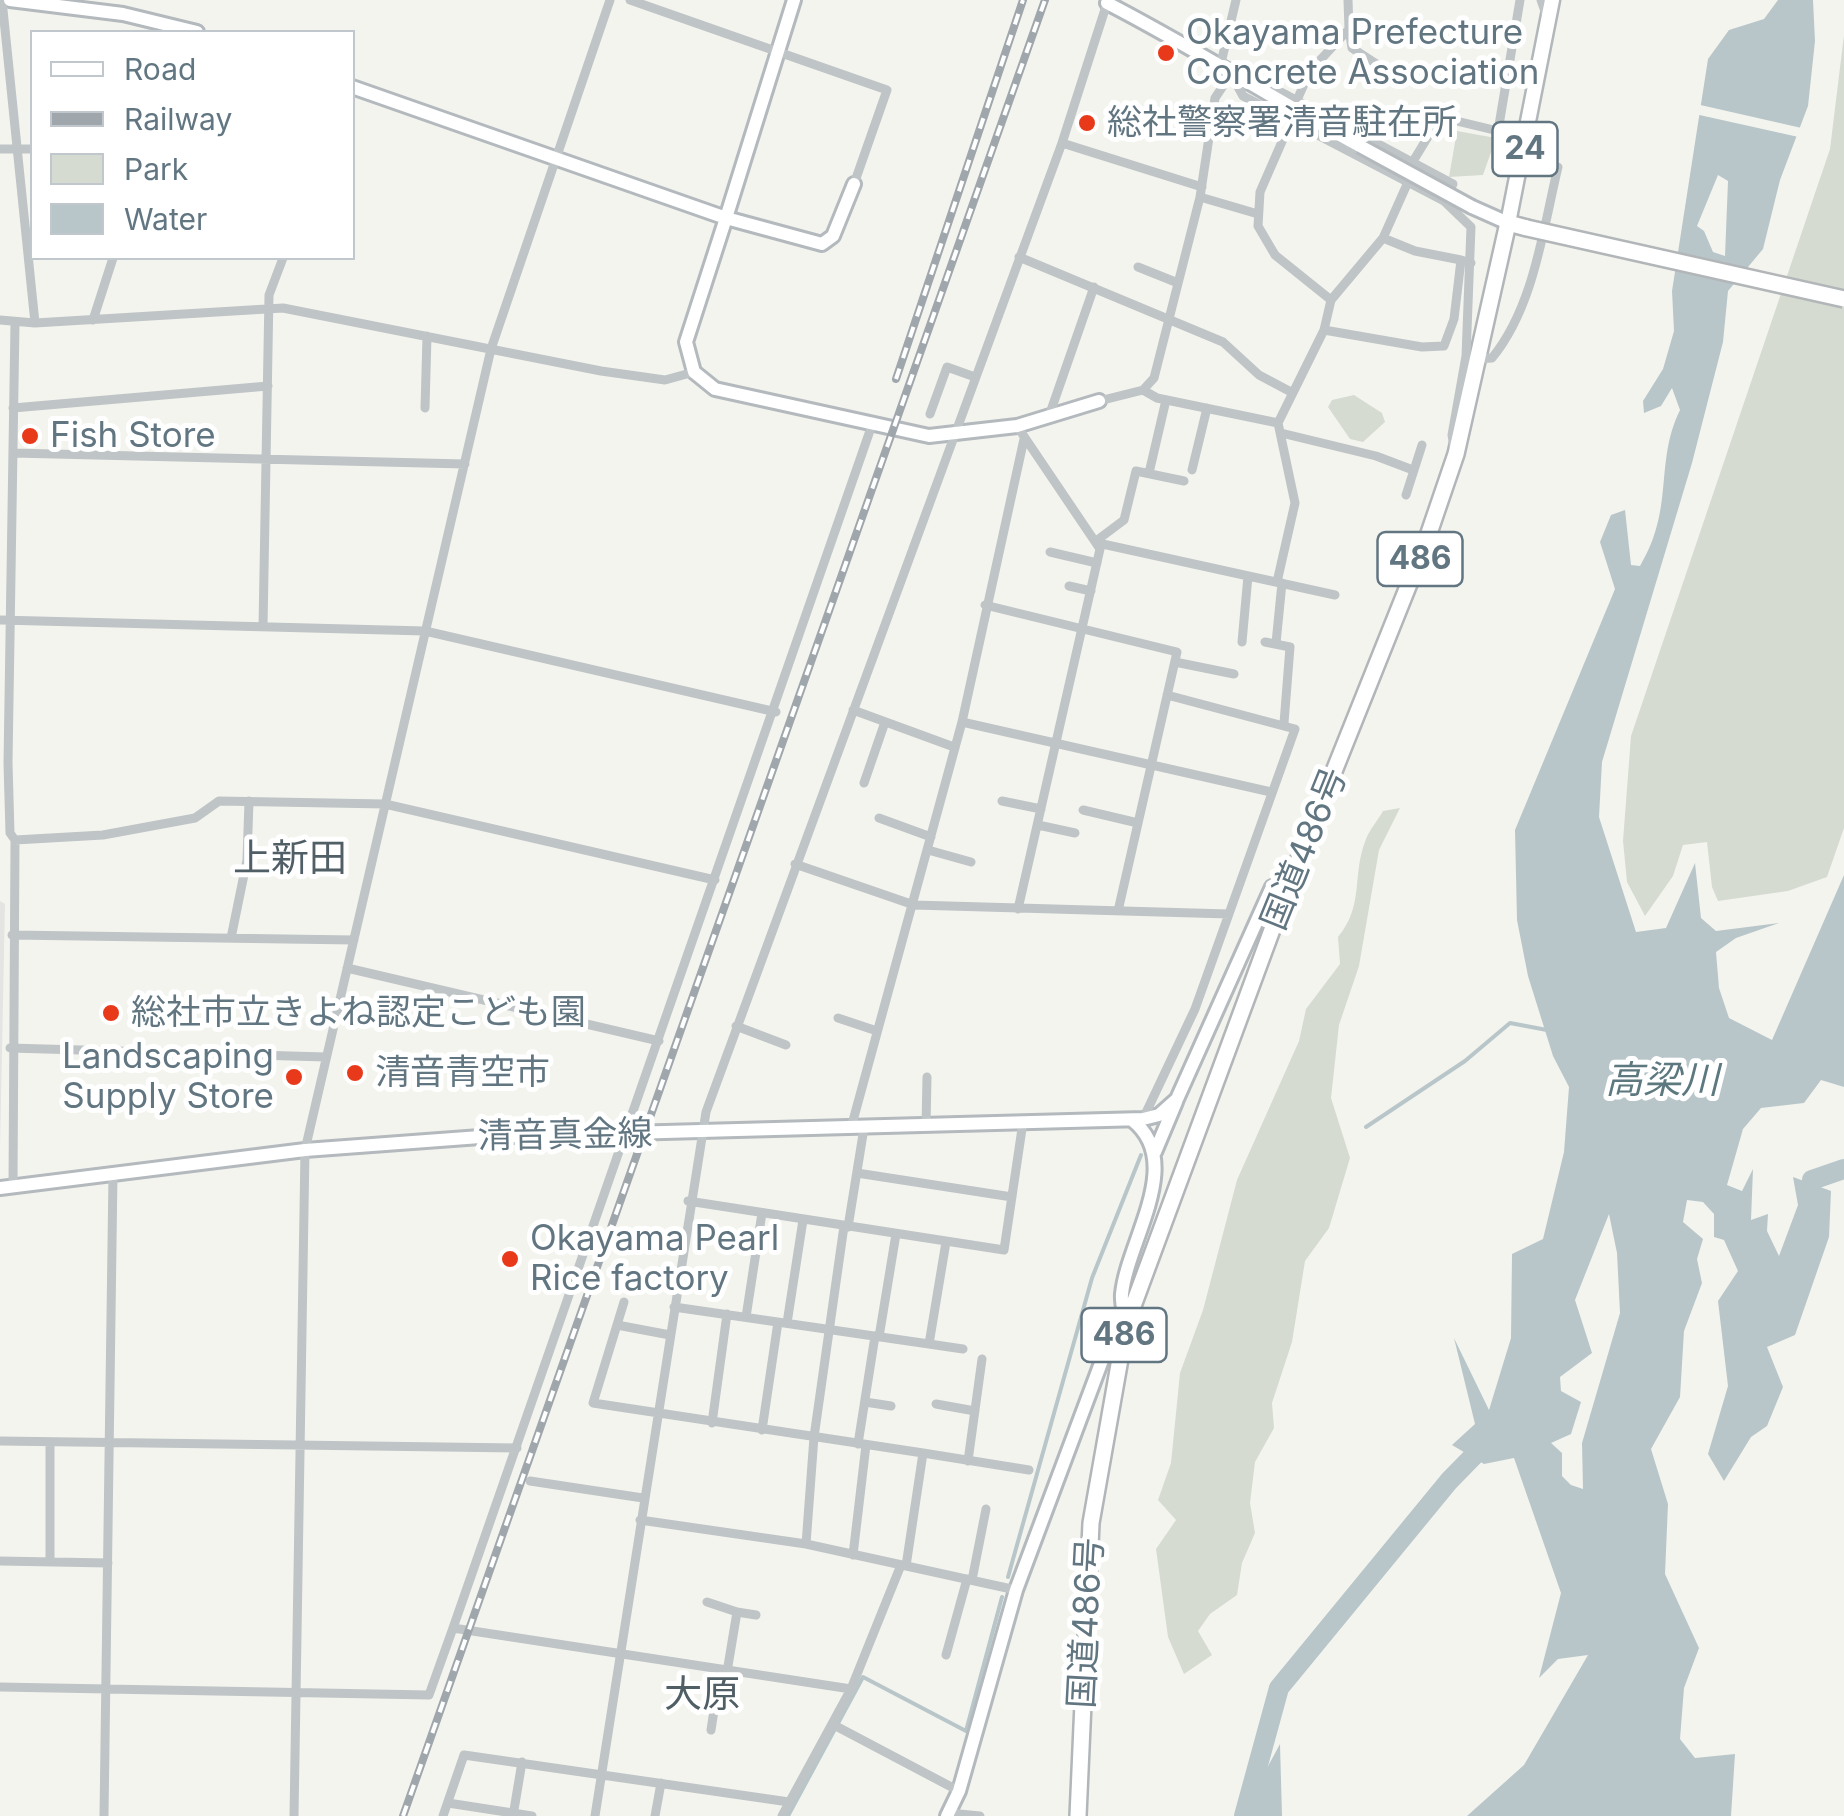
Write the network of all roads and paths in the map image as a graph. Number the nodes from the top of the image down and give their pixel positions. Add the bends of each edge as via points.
1 (2, 0) edge
2 (10, 0) edge
3 (610, 0) edge
4 (630, 0) edge
5 (794, 0) edge
6 (1236, 0) edge
7 (1348, 0) edge
8 (1520, 0) edge
9 (1541, 0) edge
10 (1552, 0) edge
11 (1108, 2) edge
12 (1549, 19) junction
13 (1349, 29) junction
14 (188, 30) edge
15 (779, 52) junction
16 (1226, 68) junction
17 (1401, 80) dead end
18 (355, 88) edge
19 (1297, 100) junction
20 (1291, 122) junction
21 (1062, 143) junction
22 (17, 148) junction
23 (0, 149) edge
24 (30, 150) edge
25 (557, 158) junction
26 (1412, 163) junction
27 (1558, 166) dead end
28 (1408, 182) junction
29 (854, 184) joint
30 (1201, 192) junction
31 (1444, 201) junction
32 (1258, 214) junction
33 (726, 218) junction
34 (1508, 224) junction
35 (1383, 238) junction
36 (1019, 258) junction
37 (111, 260) edge
38 (282, 260) edge
39 (1466, 261) junction
40 (1138, 267) dead end
41 (1178, 283) junction
42 (1094, 286) junction
43 (1844, 299) edge
44 (1331, 300) junction
45 (270, 307) junction
46 (1170, 316) junction
47 (0, 320) edge
48 (92, 320) junction
49 (15, 323) junction
50 (35, 323) junction
51 (1324, 330) junction
52 (426, 336) junction
53 (491, 349) junction
54 (1478, 358) junction
55 (694, 372) junction
56 (975, 377) junction
57 (268, 386) junction
58 (1143, 390) junction
59 (1291, 392) junction
60 (1166, 400) junction
61 (1099, 402) joint
62 (13, 408) junction
63 (425, 408) dead end
64 (1207, 408) junction
65 (930, 414) dead end
66 (1049, 418) junction
67 (873, 422) junction
68 (1279, 428) junction
69 (1020, 433) junction
70 (954, 434) junction
71 (0, 442) edge
72 (1422, 445) dead end
73 (13, 447) junction
74 (1456, 454) junction
75 (266, 460) junction
76 (465, 464) junction
77 (1192, 470) dead end
78 (1413, 470) junction
79 (1149, 473) junction
80 (1184, 481) dead end
81 (1406, 495) dead end
82 (1097, 542) junction
83 (1050, 552) dead end
84 (1097, 563) junction
85 (1248, 576) junction
86 (1280, 583) junction
87 (1069, 586) dead end
88 (1091, 591) junction
89 (1336, 595) dead end
90 (985, 605) junction
91 (5, 620) edge
92 (262, 627) junction
93 (1082, 628) junction
94 (426, 631) junction
95 (1242, 642) dead end
96 (1175, 662) junction
97 (1234, 674) dead end
98 (1167, 695) junction
99 (853, 710) junction
100 (776, 712) junction
101 (885, 722) junction
102 (962, 722) junction
103 (1284, 723) junction
104 (1056, 744) junction
105 (954, 747) junction
106 (4, 763) edge
107 (1151, 766) junction
108 (864, 783) dead end
109 (1271, 792) junction
110 (1002, 801) dead end
111 (248, 802) junction
112 (385, 804) junction
113 (1042, 810) junction
114 (1084, 810) dead end
115 (879, 818) dead end
116 (1138, 823) junction
117 (1038, 825) junction
118 (1075, 833) dead end
119 (932, 837) junction
120 (15, 840) junction
121 (928, 850) junction
122 (971, 862) dead end
123 (796, 864) junction
124 (715, 880) junction
125 (1290, 881) junction
126 (0, 898) edge
127 (13, 898) junction
128 (914, 905) junction
129 (1018, 908) junction
130 (1118, 911) junction
131 (1229, 914) junction
132 (12, 935) junction
133 (231, 938) junction
134 (354, 940) junction
135 (347, 968) junction
136 (838, 1018) dead end
137 (736, 1026) junction
138 (877, 1032) junction
139 (658, 1040) junction
140 (786, 1045) dead end
141 (10, 1048) junction
142 (326, 1058) junction
143 (927, 1077) dead end
144 (1177, 1099) junction
145 (1138, 1120) junction
146 (1023, 1122) junction
147 (926, 1126) junction
148 (858, 1128) junction
149 (702, 1133) junction
150 (627, 1134) junction
151 (305, 1150) junction
152 (1155, 1152) junction
153 (113, 1173) junction
154 (856, 1173) junction
155 (6, 1186) edge
156 (1012, 1197) junction
157 (688, 1201) junction
158 (762, 1213) junction
159 (804, 1220) junction
160 (846, 1227) junction
161 (896, 1234) junction
162 (946, 1242) junction
163 (1122, 1295) junction
164 (624, 1302) dead end
165 (674, 1307) junction
166 (726, 1314) junction
167 (746, 1318) junction
168 (782, 1323) junction
169 (1126, 1325) junction
170 (617, 1326) junction
171 (828, 1330) junction
172 (670, 1335) junction
173 (877, 1337) junction
174 (929, 1344) junction
175 (1107, 1347) junction
176 (963, 1349) dead end
177 (982, 1358) dead end
178 (865, 1402) junction
179 (936, 1404) dead end
180 (891, 1406) dead end
181 (975, 1411) junction
182 (656, 1416) junction
183 (712, 1423) junction
184 (762, 1430) junction
185 (814, 1438) junction
186 (0, 1442) edge
187 (50, 1442) junction
188 (108, 1443) junction
189 (862, 1444) junction
190 (299, 1445) junction
191 (517, 1448) junction
192 (924, 1453) junction
193 (968, 1460) junction
194 (1029, 1470) dead end
195 (530, 1481) dead end
196 (643, 1498) junction
197 (986, 1509) dead end
198 (640, 1520) junction
199 (806, 1544) junction
200 (853, 1555) junction
201 (0, 1561) edge
202 (50, 1562) junction
203 (108, 1563) junction
204 (903, 1566) junction
205 (969, 1580) junction
206 (1016, 1590) junction
207 (707, 1602) dead end
208 (737, 1612) junction
209 (756, 1615) dead end
210 (452, 1628) junction
211 (946, 1655) dead end
212 (618, 1656) junction
213 (724, 1671) junction
214 (0, 1688) edge
215 (106, 1688) junction
216 (851, 1689) junction
217 (296, 1691) junction
218 (835, 1726) junction
219 (711, 1730) dead end
220 (522, 1762) junction
221 (602, 1773) junction
222 (662, 1782) junction
223 (958, 1792) junction
224 (448, 1802) junction
225 (789, 1802) junction
226 (948, 1814) edge
227 (514, 1815) edge
228 (104, 1816) edge
229 (294, 1816) edge
230 (443, 1816) edge
231 (532, 1816) edge
232 (595, 1816) edge
233 (655, 1816) edge
234 (782, 1816) edge
235 (980, 1816) edge
236 (1078, 1816) edge

1 - 22 street
2 - 14 street
3 - 25 street
4 - 15 street
5 - 15 street
6 - 16 street
7 - 13 street
8 - 26 street via 1498,131 1440,118
9 - 12 street
10 - 12 main road, 24
11 - 16 street
11 - 21 street
12 - 34 main road, 24
13 - 17 street via 1352,48
13 - 19 street via 1310,71
15 - 29 street via 887,90
15 - 33 street
16 - 19 street
16 - 20 street via 1243,96
16 - 30 street
16 - 34 street, bridge
18 - 25 street
19 - 26 street
20 - 28 street
20 - 32 street via 1267,174
21 - 30 street
21 - 36 street
22 - 23 street
22 - 24 street
22 - 50 street
25 - 33 street
25 - 53 street
26 - 31 street via 1453,184
27 - 54 street via 1527,290 1504,344 1492,358
28 - 31 street
28 - 35 street
29 - 33 street via 834,236 822,244
30 - 32 street
30 - 41 street
31 - 39 street via 1472,227
32 - 44 street via 1262,237 1275,255
33 - 55 street via 686,342
34 - 43 highway, bridge
34 - 54 highway, 国道486号 / 486
35 - 39 street
35 - 44 street
36 - 42 street
36 - 56 street
37 - 48 street
38 - 45 street
39 - 51 street via 1444,346
39 - 74 street via 1466,356 1452,434
40 - 41 street
41 - 46 street
42 - 46 street
42 - 66 street
44 - 51 street
45 - 48 street
45 - 52 street
45 - 57 street
46 - 58 street via 1156,372
46 - 59 street via 1223,342
47 - 49 street
48 - 50 street
49 - 50 street
49 - 62 street
51 - 59 street
52 - 53 street
52 - 63 street
53 - 55 street via 658,380
53 - 76 street
54 - 74 highway, 国道486号 / 486
55 - 67 street via 715,389
56 - 65 street via 947,367
56 - 70 street
57 - 62 street
57 - 75 street
58 - 60 street
58 - 61 street
59 - 68 street
60 - 64 street
60 - 79 street
61 - 66 street
62 - 73 street
64 - 68 street
64 - 77 street
66 - 69 street
67 - 70 street via 906,433
67 - 100 street
68 - 78 street
68 - 86 street via 1294,503
69 - 70 street
69 - 82 street
69 - 90 street
70 - 99 street
71 - 73 street
72 - 78 street
73 - 75 street
73 - 91 street
74 - 125 highway, 国道486号 / 486
75 - 76 street
75 - 92 street
76 - 94 street
78 - 81 street
79 - 80 street
79 - 82 street via 1136,471 1124,520
82 - 84 street
82 - 85 street
83 - 84 street
84 - 88 street
85 - 86 street
85 - 95 street
86 - 89 street
86 - 103 street via 1270,643 1290,646
87 - 88 street
88 - 93 street
90 - 93 street
90 - 102 street
91 - 92 street
91 - 106 street
92 - 94 street
93 - 96 street via 1172,647
93 - 104 street
94 - 100 street
94 - 112 street
96 - 97 street
96 - 98 street
98 - 103 street
98 - 107 street
99 - 101 street
99 - 123 street
100 - 124 street
101 - 105 street
101 - 108 street
102 - 104 street
102 - 105 street
103 - 109 street via 1295,729
104 - 107 street
104 - 113 street
105 - 119 street
106 - 120 street
107 - 109 street
107 - 116 street
109 - 131 street
110 - 113 street
111 - 112 street
111 - 120 street via 219,801 195,818 116,833
111 - 133 street via 246,860
112 - 124 street
112 - 134 street
113 - 117 street
114 - 116 street
115 - 119 street
116 - 130 street
117 - 118 street
117 - 129 street
119 - 121 street
120 - 127 street
121 - 122 street
121 - 128 street
123 - 128 street
123 - 137 street
124 - 139 street
125 - 144 street via 1272,887
125 - 169 highway, 国道486号 / 486
126 - 127 street
127 - 132 street
128 - 129 street
128 - 138 street
129 - 130 street
130 - 131 street
131 - 145 street via 1196,1009
132 - 133 street
132 - 141 street
133 - 134 street
134 - 135 street
135 - 139 street
135 - 142 street
136 - 138 street
137 - 140 street
137 - 149 street
138 - 148 street
139 - 150 street
141 - 142 street
141 - 155 street
142 - 151 street
143 - 147 street
144 - 145 street, 清音真金線 via 1159,1115
144 - 152 street
145 - 146 street, 清音真金線
145 - 152 street
146 - 147 street, 清音真金線
146 - 156 street
147 - 148 street, 清音真金線
148 - 149 street, 清音真金線
148 - 154 street
149 - 150 street, 清音真金線
149 - 157 street
150 - 151 street, 清音真金線
150 - 191 street
151 - 153 street, 清音真金線
151 - 190 street
152 - 163 street
153 - 155 street, 清音真金線
153 - 188 street
154 - 156 street
154 - 160 street
156 - 162 street via 1004,1250
157 - 158 street
157 - 165 street
158 - 159 street
158 - 167 street
159 - 160 street
159 - 168 street
160 - 161 street
160 - 171 street
161 - 162 street
161 - 173 street
162 - 174 street
163 - 169 street
163 - 175 street
164 - 170 street
165 - 166 street
165 - 172 street
166 - 167 street
166 - 183 street
167 - 168 street
168 - 171 street
168 - 184 street
169 - 175 street
169 - 236 highway, 国道486号 / 486 via 1091,1523
170 - 172 street
170 - 182 street via 593,1403
171 - 173 street
171 - 185 street
172 - 182 street
173 - 174 street
173 - 178 street
174 - 176 street
175 - 206 street
177 - 181 street
178 - 180 street
178 - 189 street
179 - 181 street
181 - 193 street
182 - 183 street
182 - 196 street
183 - 184 street
184 - 185 street
185 - 189 street
185 - 199 street
186 - 187 street
187 - 188 street
187 - 202 street
188 - 190 street
188 - 203 street
189 - 192 street
189 - 200 street
190 - 191 street
190 - 217 street
191 - 210 street
192 - 193 street
192 - 204 street
193 - 194 street
195 - 196 street
196 - 198 street
197 - 205 street
198 - 199 street
198 - 212 street
199 - 200 street
200 - 204 street
201 - 202 street
202 - 203 street
203 - 215 street
204 - 205 street
204 - 216 street
205 - 206 street
205 - 211 street
206 - 223 street
207 - 208 street
208 - 209 street
208 - 213 street
210 - 212 street
210 - 217 street via 429,1695
212 - 213 street
212 - 221 street
213 - 216 street
213 - 219 street
214 - 215 street
215 - 217 street
215 - 228 street
216 - 218 street
217 - 229 street
218 - 223 street
218 - 225 street
220 - 221 street
220 - 224 street via 464,1754
220 - 227 street
221 - 222 street
221 - 232 street
222 - 225 street
222 - 233 street
223 - 226 street
224 - 227 street
224 - 230 street
225 - 234 street
226 - 235 street
227 - 231 street

